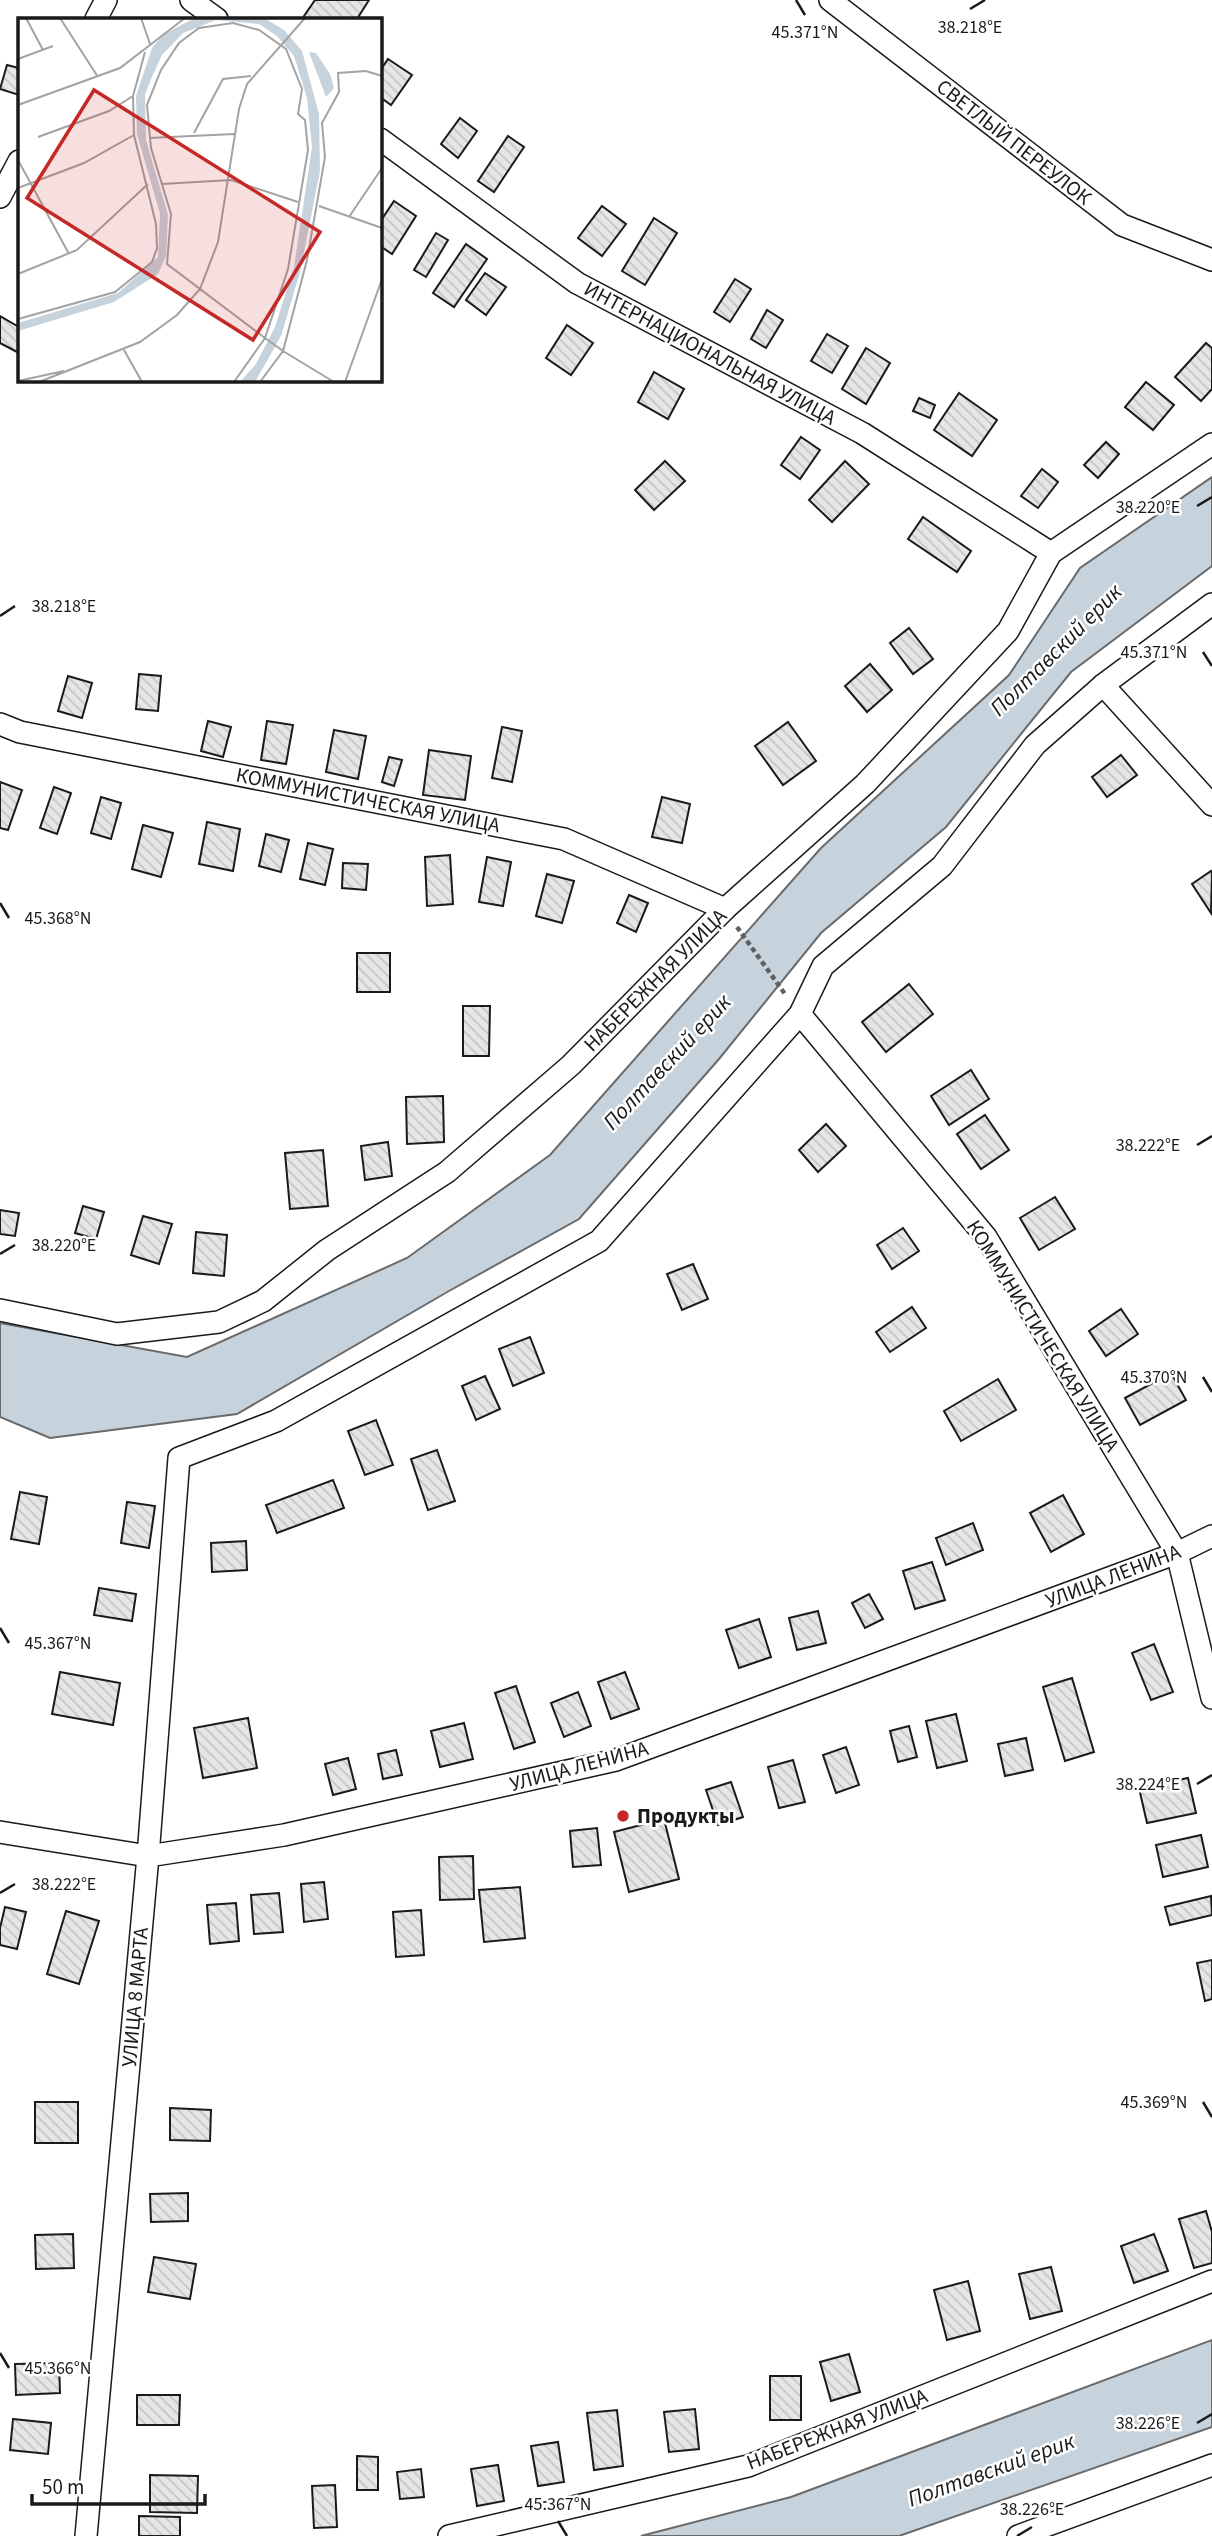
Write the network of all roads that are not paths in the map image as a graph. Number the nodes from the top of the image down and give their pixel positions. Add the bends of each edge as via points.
1 (106, 0) edge
2 (191, 0) edge
3 (830, 0) edge
4 (97, 18) edge
5 (216, 18) edge
6 (382, 139) edge
7 (18, 163) edge
8 (0, 197) edge
9 (1212, 260) edge
10 (1212, 444) edge
11 (1051, 553) junction
12 (1212, 604) edge
13 (1104, 685) junction
14 (0, 724) edge
15 (1212, 805) edge
16 (725, 909) junction
17 (800, 1014) junction
18 (0, 1310) edge
19 (1212, 1536) edge
20 (1177, 1553) junction
21 (1212, 1698) edge
22 (0, 1832) edge
23 (148, 1856) junction
24 (1212, 2281) edge
25 (1212, 2465) edge
26 (86, 2536) edge
27 (449, 2536) edge
28 (1018, 2536) edge

1 - 4 street
2 - 5 street
3 - 9 street, СВЕТЛЫЙ ПЕРЕУЛОК via 1122,225
6 - 11 street, ИНТЕРНАЦИОНАЛЬНАЯ УЛИЦА via 577,283 862,433
7 - 8 street
10 - 11 street, НАБЕРЕЖНАЯ УЛИЦА
11 - 16 street, НАБЕРЕЖНАЯ УЛИЦА via 1008,631 864,784
12 - 13 street
13 - 15 street
13 - 17 street via 1035,745 942,866 823,966
14 - 16 street, КОММУНИСТИЧЕСКАЯ УЛИЦА via 20,732 564,839
16 - 18 street, НАБЕРЕЖНАЯ УЛИЦА via 571,1065 447,1172 327,1250 263,1301 219,1322 117,1334
17 - 20 street, КОММУНИСТИЧЕСКАЯ УЛИЦА via 986,1237
17 - 23 street, УЛИЦА 8 МАРТА via 599,1241 275,1421 178,1458
19 - 20 street, УЛИЦА ЛЕНИНА
20 - 21 street, КОММУНИСТИЧЕСКАЯ УЛИЦА
20 - 23 street, УЛИЦА ЛЕНИНА via 616,1760 284,1835
22 - 23 street, УЛИЦА ЛЕНИНА
23 - 26 street, УЛИЦА 8 МАРТА
24 - 27 street, НАБЕРЕЖНАЯ УЛИЦА via 748,2466
25 - 28 street

